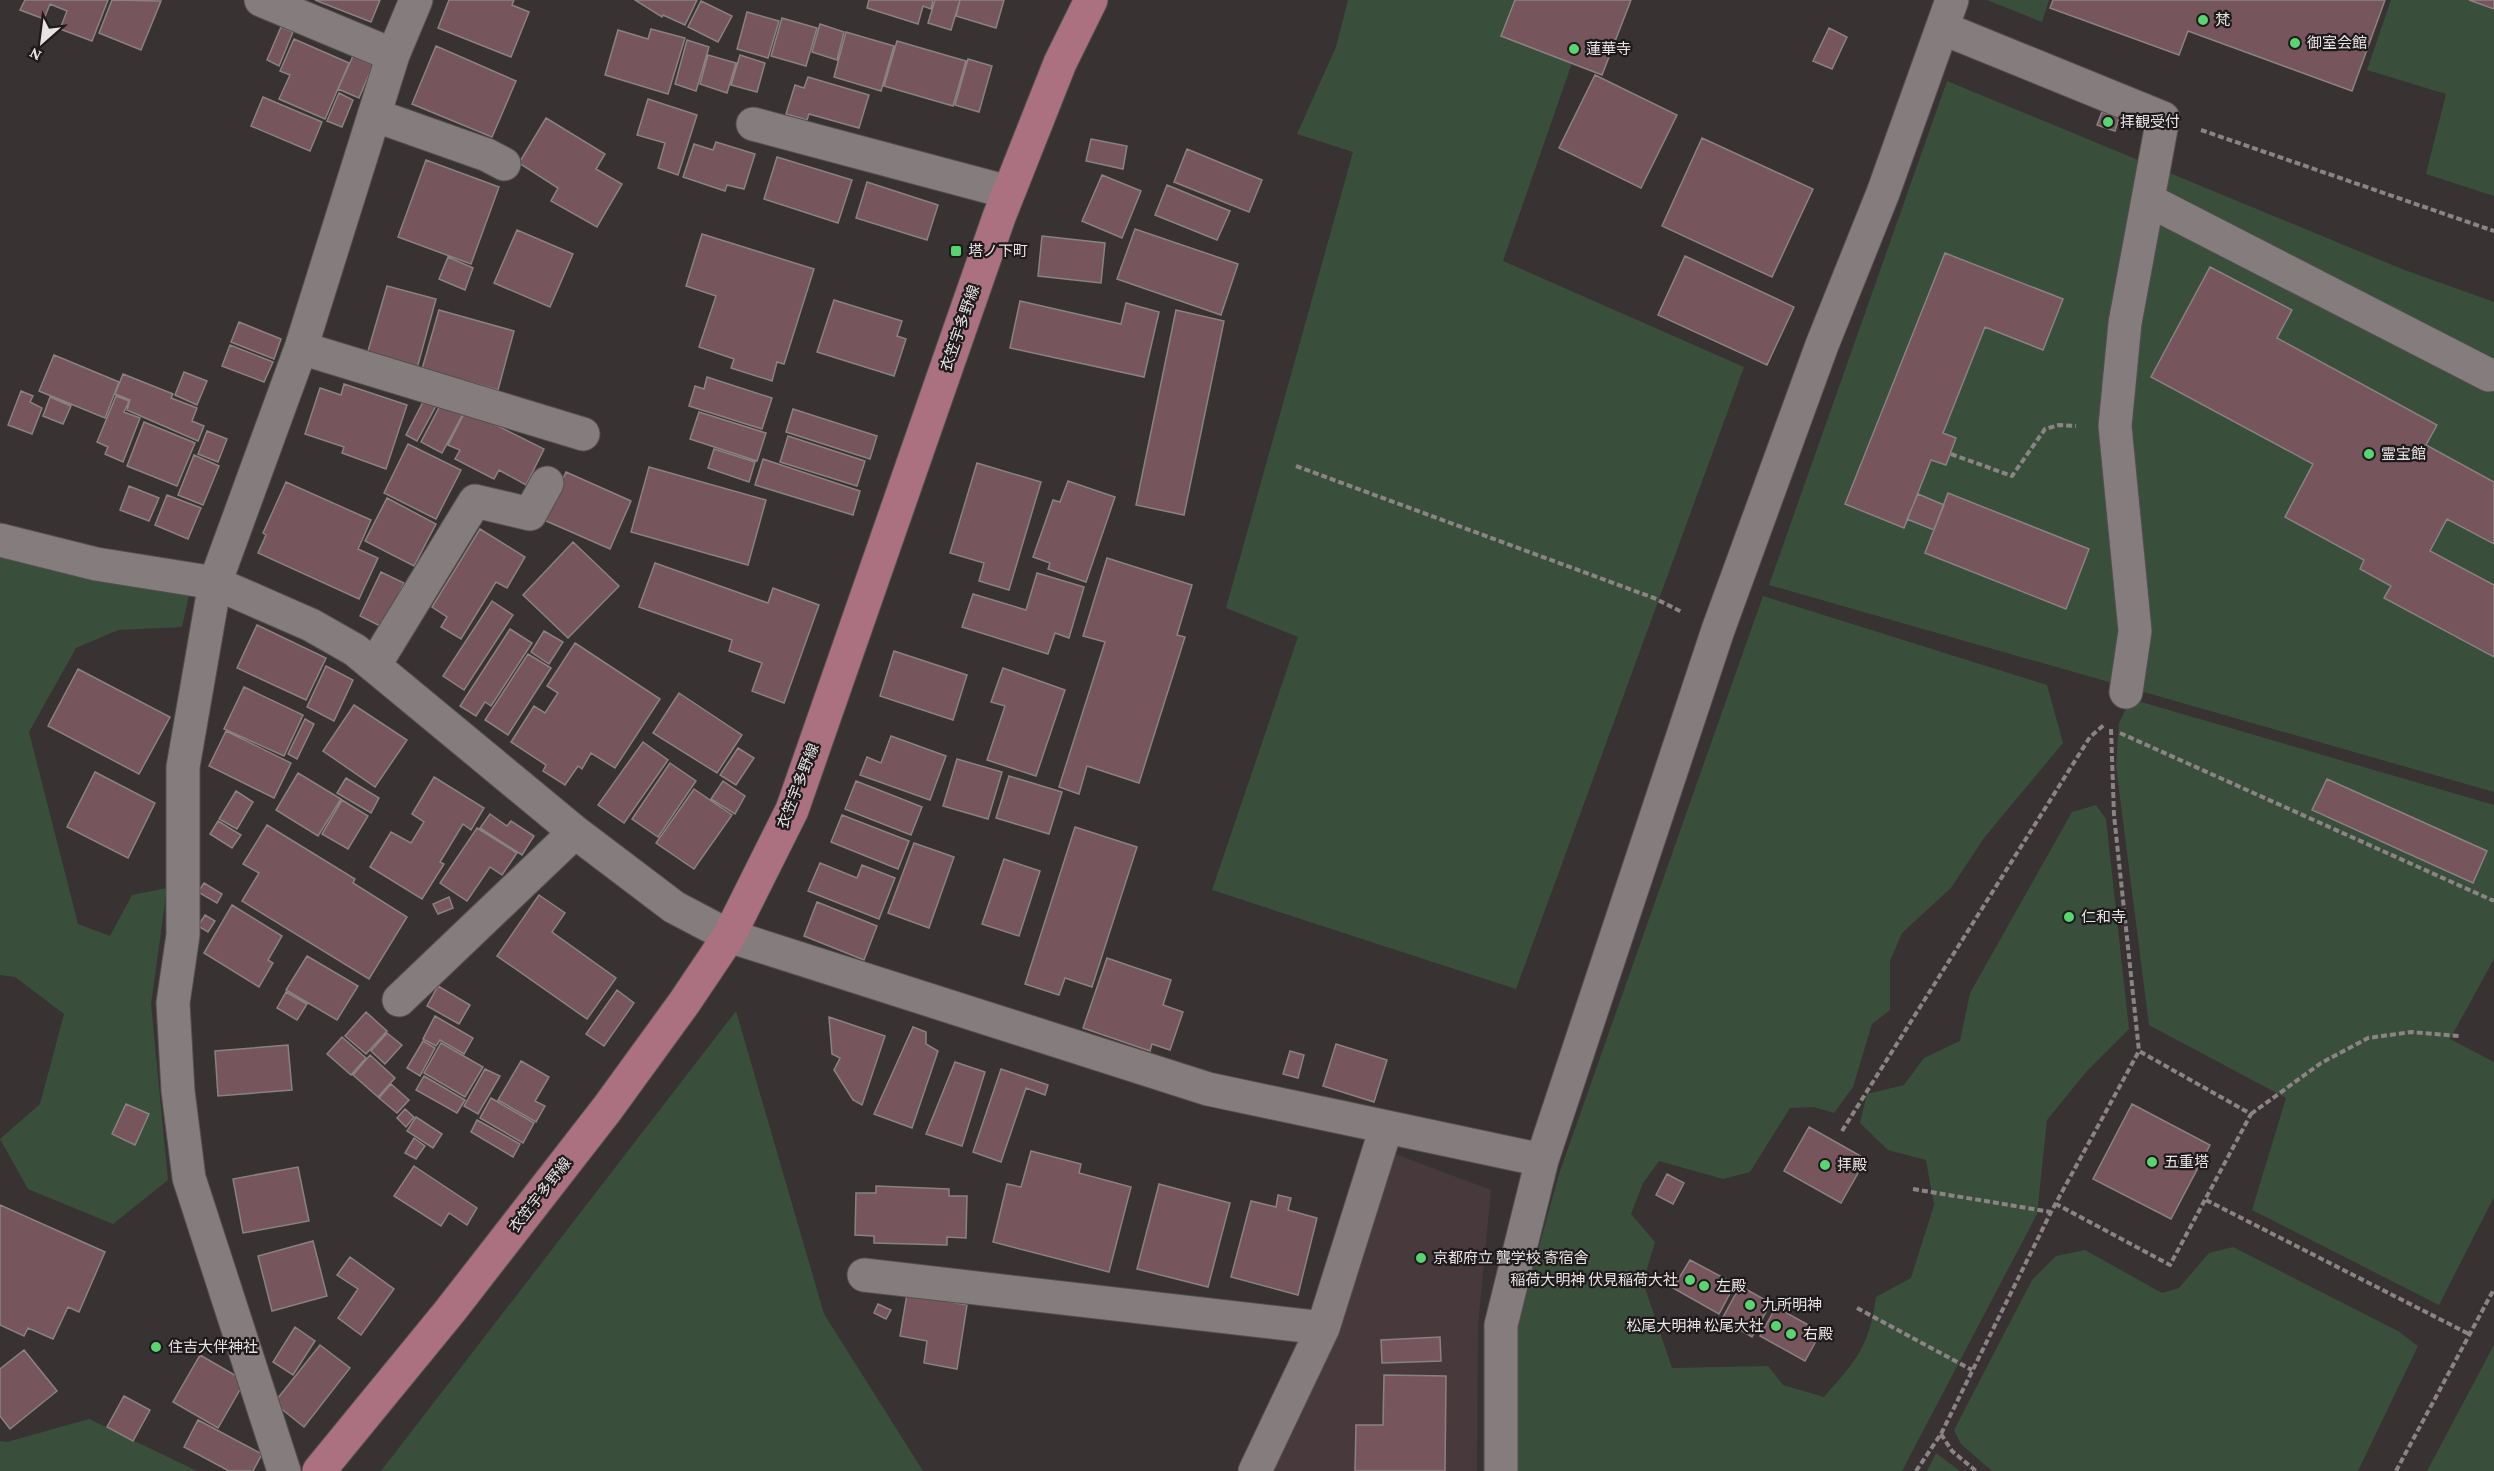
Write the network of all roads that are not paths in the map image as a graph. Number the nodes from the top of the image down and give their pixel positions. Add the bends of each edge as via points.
1 (261, 0) edge
2 (416, 0) edge
3 (1091, 0) edge
4 (1947, 8) edge
5 (393, 55) junction
6 (374, 115) junction
7 (753, 124) dead end
8 (504, 164) dead end
9 (1008, 192) junction
10 (2148, 200) junction
11 (301, 348) junction
12 (2489, 375) dead end
13 (583, 434) dead end
14 (547, 483) dead end
15 (0, 540) edge
16 (215, 583) junction
17 (374, 666) junction
18 (2126, 692) dead end
19 (575, 832) junction
20 (729, 936) junction
21 (399, 1000) dead end
22 (1386, 1128) junction
23 (1542, 1160) junction
24 (864, 1275) dead end
25 (1323, 1328) junction
26 (284, 1471) edge
27 (319, 1471) edge
28 (1255, 1471) edge
29 (1501, 1471) edge

1 - 5 street
2 - 5 street
3 - 9 main road, 衣笠宇多野線 via 1060,63
4 - 10 street via 2163,118
4 - 23 street via 1883,193 1822,345 1718,630
5 - 6 street
6 - 8 street
6 - 11 street
7 - 9 street
9 - 20 main road, 衣笠宇多野線 via 792,810
10 - 12 street
10 - 18 street via 2125,323 2115,426 2135,632
11 - 13 street
11 - 16 street
14 - 17 street via 530,514 475,501
15 - 16 street via 96,564
16 - 17 street via 311,625 355,650
16 - 26 street via 183,767 183,935 173,1003 178,1091 189,1178
17 - 19 street
19 - 20 street via 674,907
19 - 21 street
20 - 22 street via 1208,1089
20 - 27 main road, 衣笠宇多野線 via 600,1118
22 - 23 street
22 - 25 street
23 - 29 street via 1501,1325
24 - 25 street
25 - 28 street

